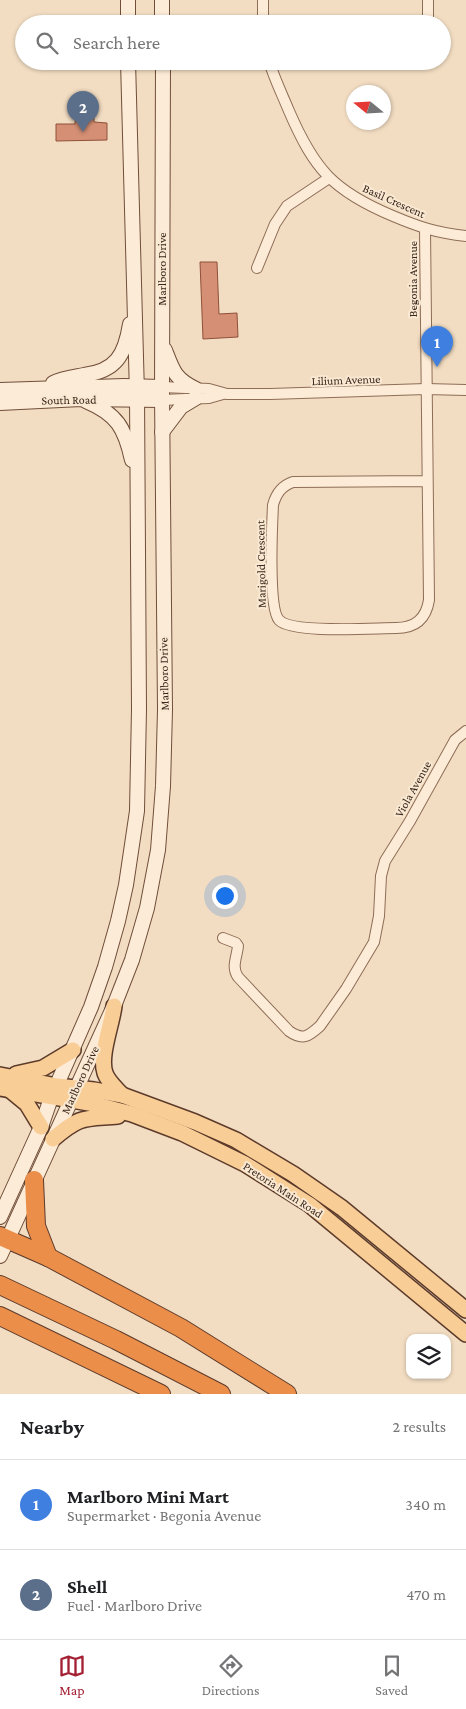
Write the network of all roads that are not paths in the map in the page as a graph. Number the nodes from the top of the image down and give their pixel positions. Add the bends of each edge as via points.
1 (128, 0) edge
2 (162, 0) edge
3 (263, 0) edge
4 (428, 0) edge
5 (128, 15) edge
6 (162, 15) edge
7 (263, 15) edge
8 (428, 15) edge
9 (128, 70) edge
10 (163, 70) edge
11 (273, 70) edge
12 (329, 178) junction
13 (425, 229) junction
14 (466, 236) edge
15 (257, 268) dead end
16 (134, 298) junction
17 (162, 343) junction
18 (46, 387) junction
19 (426, 389) junction
20 (0, 390) edge
21 (466, 390) edge
22 (137, 392) junction
23 (196, 393) junction
24 (162, 394) junction
25 (81, 399) junction
26 (0, 404) edge
27 (162, 433) junction
28 (427, 481) junction
29 (137, 485) junction
30 (466, 731) edge
31 (223, 938) dead end
32 (114, 1006) junction
33 (73, 1050) junction
34 (3, 1082) edge
35 (54, 1092) junction
36 (122, 1094) junction
37 (73, 1095) junction
38 (132, 1114) junction
39 (41, 1127) junction
40 (54, 1139) junction
41 (34, 1180) junction
42 (0, 1217) edge
43 (4, 1237) edge
44 (0, 1256) edge
45 (48, 1257) junction
46 (4, 1287) edge
47 (466, 1310) edge
48 (0, 1316) edge
49 (466, 1334) edge
50 (162, 1394) edge
51 (221, 1394) edge
52 (287, 1394) edge

1 - 5 main road
2 - 6 main road
3 - 7 street
4 - 8 street
9 - 16 main road, Marlboro Drive
10 - 17 main road, Marlboro Drive
11 - 12 street, Basil Crescent via 300,136
12 - 13 street, Basil Crescent via 364,203
12 - 15 street via 286,206
13 - 14 street, Basil Crescent
13 - 19 street, Begonia Avenue
16 - 18 main road via 126,342 114,364 102,371 60,379
16 - 22 main road, Marlboro Drive
17 - 23 main road via 179,380
17 - 24 main road, Marlboro Drive
18 - 20 main road, South Road
18 - 22 main road, South Road
19 - 21 street, Lilium Avenue
19 - 23 street, Lilium Avenue via 311,394 227,394 209,389
19 - 28 street, Marigold Crescent
22 - 24 main road
22 - 25 main road, South Road
22 - 29 main road, Marlboro Drive
23 - 24 street, Lilium Avenue
23 - 27 main road
24 - 27 main road, Marlboro Drive
25 - 26 main road, South Road
25 - 29 main road via 104,409 120,426 127,440
27 - 32 main road, Marlboro Drive via 165,710 161,819 148,908
28 - 28 street, Marigold Crescent via 429,600 420,621 406,628 301,628 277,618 272,602 273,505 283,487 293,482
29 - 33 main road, Marlboro Drive via 140,709 137,811 118,921 92,1007
30 - 31 street, Viola Avenue via 455,740 385,861 374,942 346,989 310,1035 296,1036 289,1031 238,977 234,971 238,946
32 - 36 main road via 103,1065 108,1080
32 - 37 main road, Marlboro Drive
33 - 34 main road via 43,1068
33 - 35 main road, Marlboro Drive
34 - 35 main road
34 - 39 main road via 27,1104
35 - 37 main road
35 - 39 main road, Marlboro Drive
36 - 37 main road, Pretoria Main Road via 94,1090
36 - 47 main road, Pretoria Main Road via 195,1122 269,1158 342,1208
37 - 38 main road, Pretoria Main Road via 89,1103
37 - 40 main road, Marlboro Drive
38 - 40 main road via 84,1118 71,1124
38 - 49 main road, Pretoria Main Road via 182,1133 245,1164 310,1205
39 - 42 main road, Marlboro Drive
40 - 41 main road, Marlboro Drive
41 - 43 main road, Marlboro Drive
41 - 45 highway via 36,1226
43 - 44 main road, Marlboro Drive
43 - 45 highway
45 - 52 highway via 181,1328
46 - 51 highway
48 - 50 highway

